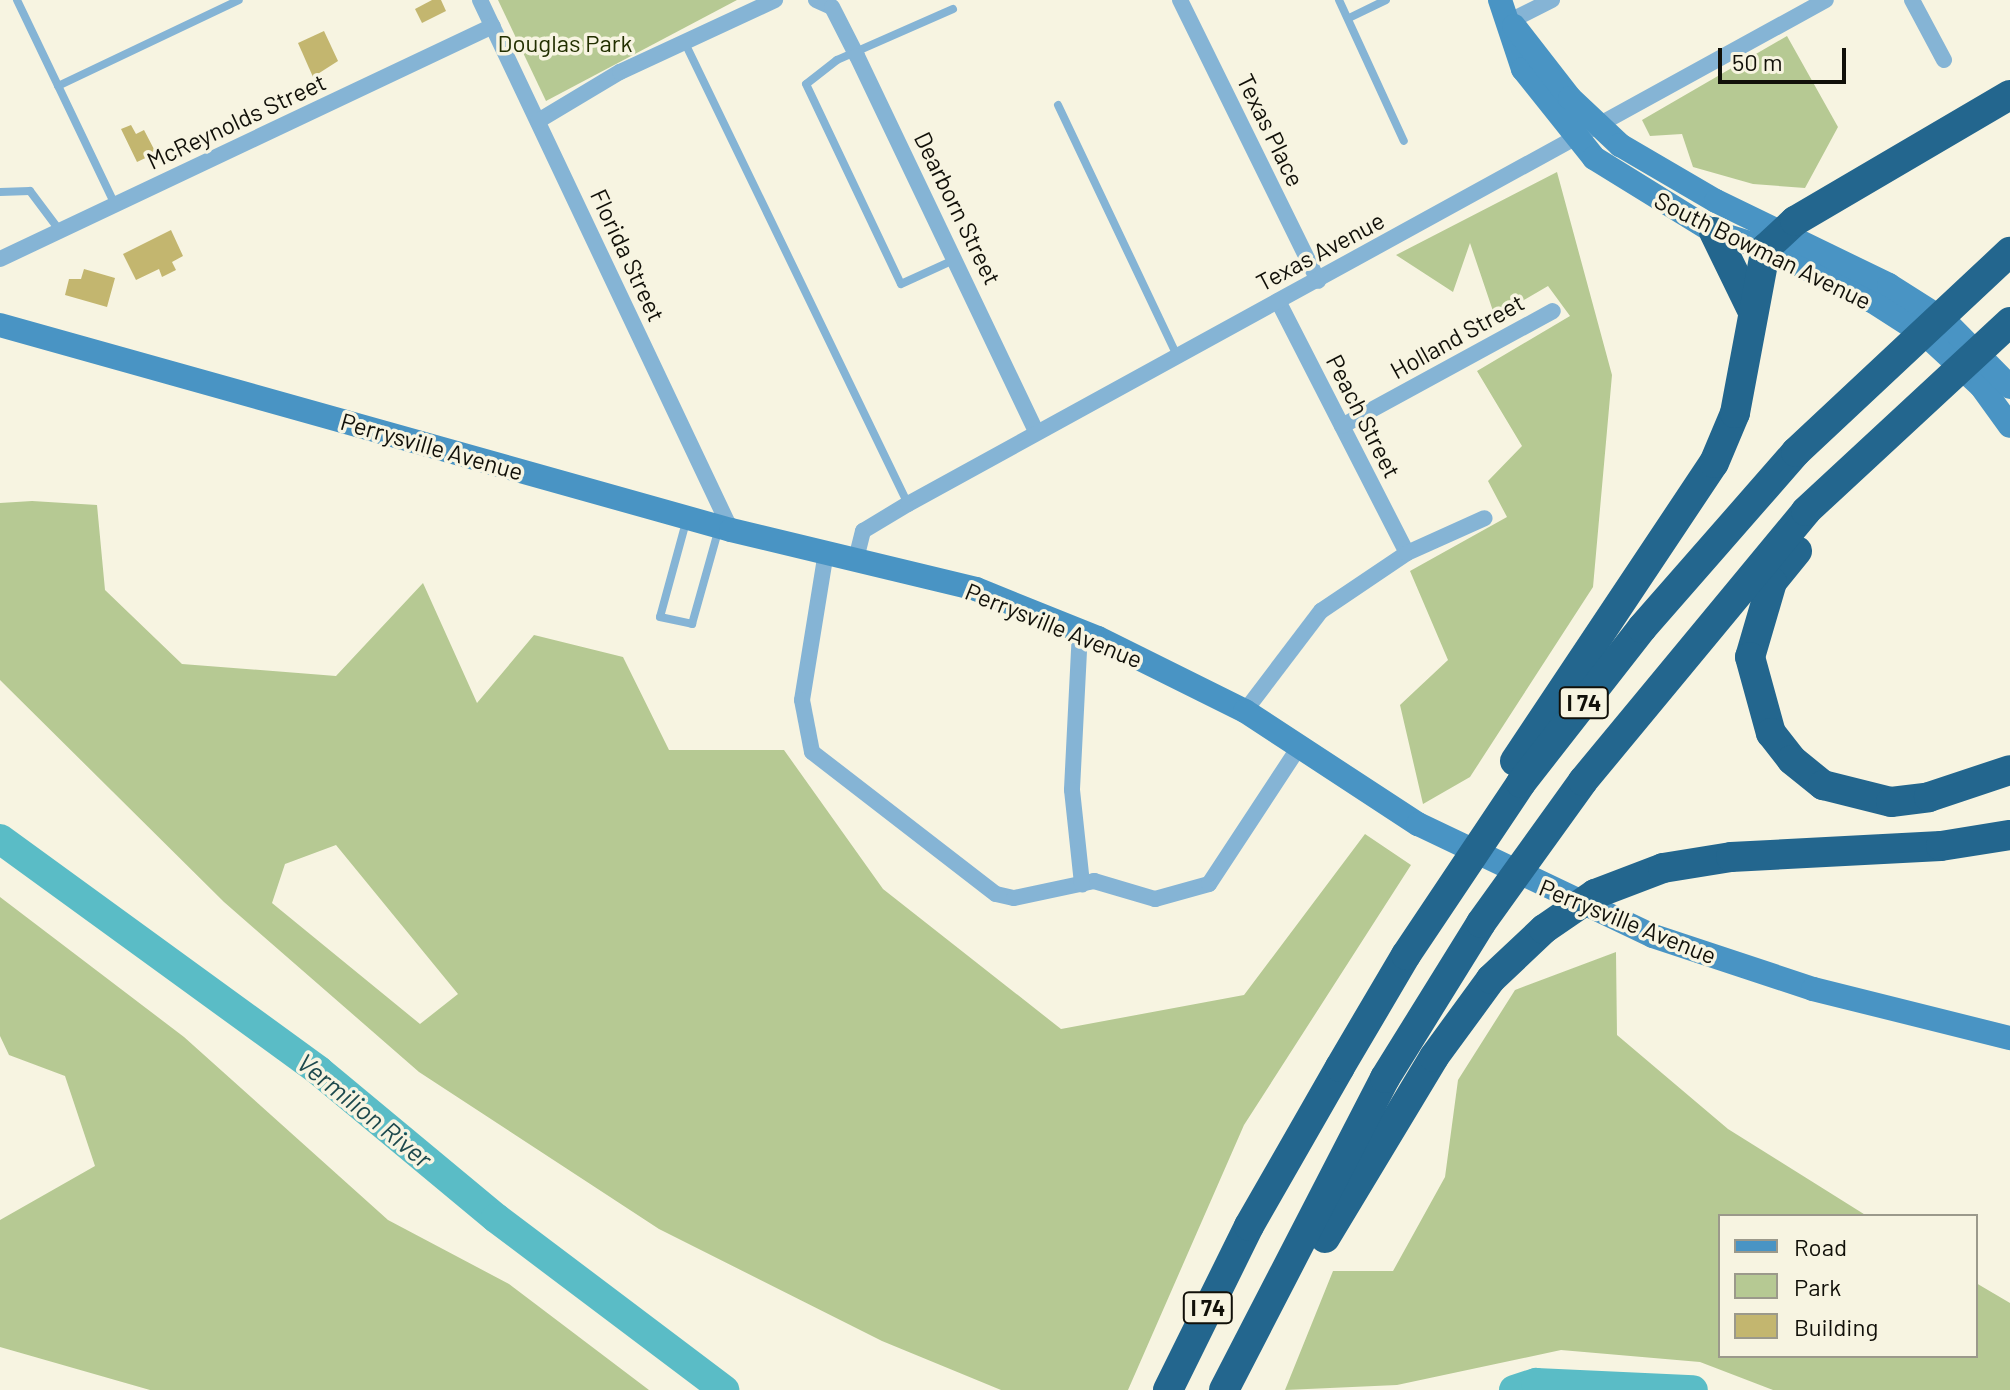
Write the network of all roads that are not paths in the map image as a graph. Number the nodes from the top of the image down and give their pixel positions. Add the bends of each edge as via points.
1 (17, 0) edge
2 (239, 0) edge
3 (480, 0) edge
4 (775, 0) edge
5 (816, 0) edge
6 (1180, 0) edge
7 (1339, 0) edge
8 (1386, 0) edge
9 (1552, 0) edge
10 (1826, 0) edge
11 (1912, 0) edge
12 (953, 9) dead end
13 (1505, 10) edge
14 (1349, 18) junction
15 (493, 26) junction
16 (684, 40) junction
17 (857, 56) junction
18 (1944, 60) dead end
19 (58, 86) junction
20 (2010, 95) edge
21 (1561, 104) junction
22 (1058, 105) dead end
23 (538, 121) junction
24 (1404, 141) dead end
25 (0, 192) edge
26 (115, 205) junction
27 (60, 231) junction
28 (1714, 232) junction
29 (1774, 240) junction
30 (2010, 252) edge
31 (957, 258) junction
32 (0, 259) edge
33 (1318, 281) junction
34 (1880, 293) junction
35 (1278, 301) junction
36 (1751, 308) junction
37 (1553, 311) dead end
38 (2010, 322) edge
39 (0, 325) edge
40 (1177, 356) junction
41 (2010, 387) edge
42 (1899, 425) junction
43 (1342, 426) junction
44 (2010, 426) edge
45 (1036, 431) junction
46 (908, 504) junction
47 (687, 517) junction
48 (1485, 518) dead end
49 (725, 528) junction
50 (826, 552) junction
51 (1407, 553) junction
52 (856, 559) junction
53 (1080, 631) junction
54 (1245, 711) junction
55 (1299, 747) junction
56 (2010, 770) edge
57 (2010, 835) edge
58 (1082, 884) junction
59 (2010, 1038) edge
60 (1249, 1226) junction
61 (1314, 1240) junction
62 (1168, 1390) edge
63 (1225, 1390) edge

1 - 19 lane
2 - 19 lane
3 - 15 street, Florida Street
4 - 16 street
5 - 17 street, Dearborn Street via 832,7
6 - 33 street, Texas Place
7 - 14 lane
8 - 14 lane
9 - 13 street
10 - 33 street, Texas Avenue
11 - 18 street
12 - 17 lane
13 - 21 street, South Bowman Avenue via 1523,69
14 - 24 lane
15 - 23 street, Florida Street
15 - 26 street, McReynolds Street
16 - 23 street
16 - 46 lane
17 - 31 street, Dearborn Street
17 - 31 lane via 837,60 806,84 901,284
19 - 26 lane
20 - 29 highway
21 - 28 street, South Bowman Avenue via 1594,158
21 - 29 street, South Bowman Avenue
22 - 40 lane
23 - 49 street, Florida Street
25 - 27 lane via 30,191
26 - 27 street, McReynolds Street
27 - 32 street, McReynolds Street
28 - 29 street, South Bowman Avenue
28 - 36 highway
29 - 34 street, South Bowman Avenue
29 - 36 highway
30 - 60 highway, I 74 via 1796,452 1642,628 1521,783 1406,955
31 - 45 street, Dearborn Street
33 - 35 street, Texas Avenue
34 - 41 street, South Bowman Avenue via 1944,320
34 - 44 street, South Bowman Avenue via 1981,386
35 - 40 street, Texas Avenue
35 - 43 street, Peach Street
36 - 60 highway via 1735,413 1714,463 1392,943 1270,1164
37 - 43 street, Holland Street
38 - 42 highway, I 74
39 - 47 street, Perrysville Avenue
40 - 45 street, Texas Avenue
42 - 56 highway via 1772,582 1750,657 1756,697 1771,733 1792,760 1823,785 1854,796 1891,802 1929,797
42 - 61 highway, I 74 via 1806,511 1583,781 1481,923 1385,1078
43 - 51 street, Peach Street
45 - 46 street, Texas Avenue
46 - 52 street, Texas Avenue via 863,531
47 - 49 street, Perrysville Avenue
47 - 49 lane via 660,617 692,624
48 - 51 street
49 - 50 street, Perrysville Avenue
50 - 52 street, Perrysville Avenue
50 - 58 street via 802,700 812,752 996,894 1014,898
51 - 54 street via 1321,611
52 - 53 street, Perrysville Avenue via 976,589
53 - 54 street, Perrysville Avenue
53 - 58 street via 1072,790
54 - 55 street, Perrysville Avenue
55 - 58 street via 1209,884 1155,899 1094,881
55 - 59 street, Perrysville Avenue via 1418,824 1653,936 1813,989
57 - 61 highway via 1941,846 1731,857 1663,868 1595,894 1544,929 1491,979
60 - 62 highway, I 74
61 - 63 highway, I 74

